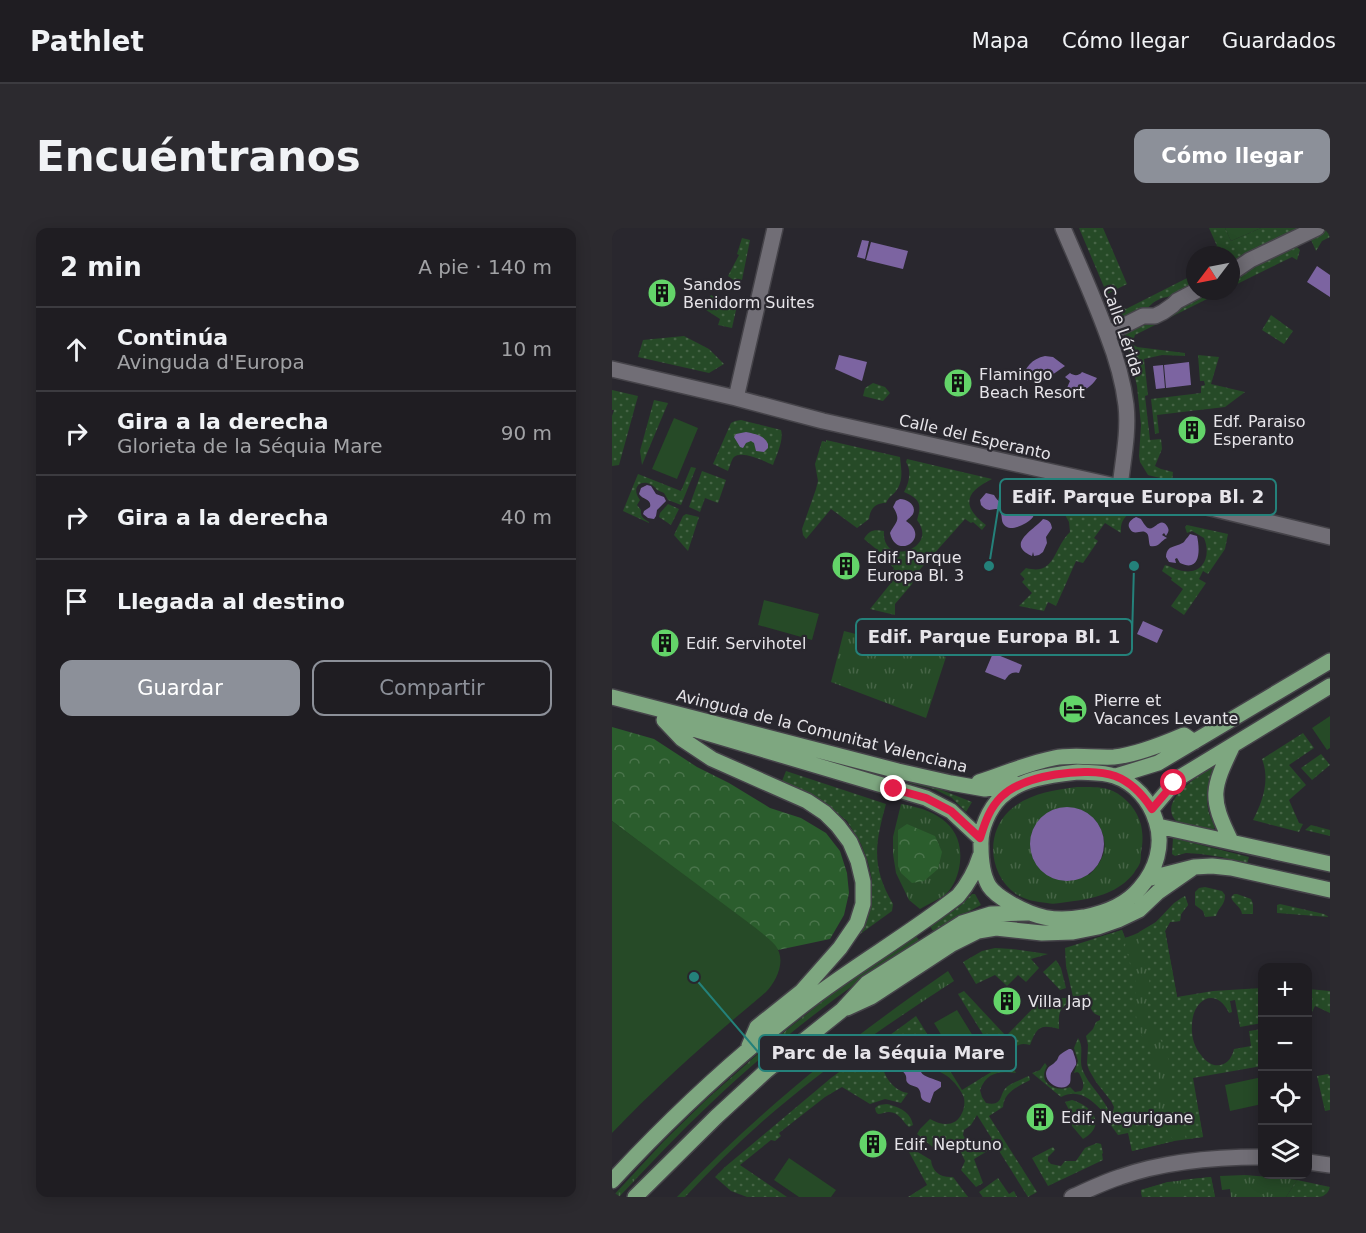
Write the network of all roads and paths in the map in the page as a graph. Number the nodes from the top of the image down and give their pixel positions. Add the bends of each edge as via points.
1 (775, 228) edge
2 (1064, 228) edge
3 (1317, 228) edge
4 (1240, 267) edge
5 (1186, 296) edge
6 (1107, 334) junction
7 (612, 369) edge
8 (736, 398) junction
9 (1120, 487) junction
10 (1330, 537) edge
11 (1330, 661) edge
12 (1330, 686) edge
13 (612, 697) edge
14 (664, 720) junction
15 (1194, 742) junction
16 (1233, 745) junction
17 (1116, 776) junction
18 (1025, 782) junction
19 (966, 785) junction
20 (1152, 809) junction
21 (1158, 826) junction
22 (1231, 841) junction
23 (981, 846) junction
24 (1330, 864) edge
25 (1194, 867) junction
26 (1147, 879) junction
27 (1330, 890) edge
28 (1028, 913) junction
29 (842, 1010) junction
30 (747, 1051) junction
31 (1258, 1157) edge
32 (1312, 1163) edge
33 (1330, 1165) edge
34 (612, 1181) edge
35 (635, 1197) edge
36 (1072, 1197) edge

1 - 8 street
2 - 6 street, Calle Lérida
3 - 4 street
5 - 6 street via 1155,316 1143,316
6 - 9 street, Calle Lérida via 1126,407
7 - 8 street, Calle del Esperanto
8 - 9 street, Calle del Esperanto
9 - 10 street, Calle del Esperanto
11 - 15 main road
12 - 16 main road
13 - 14 main road, Avinguda de la Comunitat Valenciana
13 - 19 main road, Avinguda de la Comunitat Valenciana
14 - 23 main road, Avinguda de la Comunitat Valenciana via 926,798 951,811
14 - 30 main road, Avinguda de la Comunitat Valenciana via 682,739 712,759 807,801 825,813 838,826 858,861 863,904 857,923 802,991 757,1027
15 - 17 main road via 1158,763
15 - 19 main road via 1184,735 1115,757 1054,758
16 - 20 main road via 1182,776
16 - 22 main road via 1216,783 1215,795 1216,808
17 - 18 main road via 1078,772
17 - 20 main road via 1136,788
18 - 19 main road, Avinguda de la Comunitat Valenciana via 985,789
18 - 23 main road via 1002,796 988,814
20 - 21 main road
21 - 22 main road
21 - 26 main road via 1159,851
22 - 24 main road
23 - 28 main road via 983,871 990,887
23 - 30 main road via 975,873 958,896 816,995
25 - 26 main road
25 - 27 main road via 1231,868
25 - 29 main road via 1139,910 1098,927 1062,933 996,928 978,932 952,944 871,997
26 - 28 main road via 1135,894 1108,911 1073,919
28 - 29 main road via 991,914 962,923 867,983
29 - 35 main road via 766,1071
30 - 34 main road via 646,1144
31 - 36 street via 1197,1159 1152,1168
32 - 33 street

